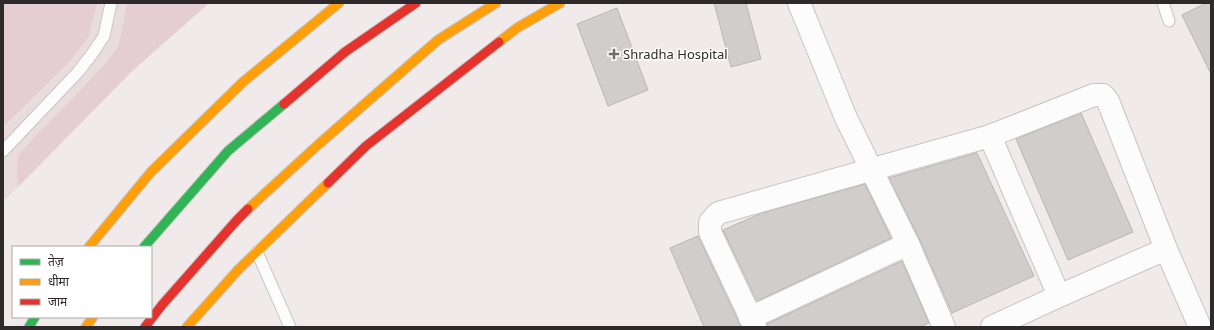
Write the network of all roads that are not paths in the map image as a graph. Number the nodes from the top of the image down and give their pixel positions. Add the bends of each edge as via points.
1 (111, 3) edge
2 (339, 3) edge
3 (416, 3) edge
4 (496, 3) edge
5 (560, 3) edge
6 (799, 3) edge
7 (1163, 3) edge
8 (1169, 21) dead end
9 (990, 136) junction
10 (3, 151) edge
11 (871, 169) junction
12 (908, 244) junction
13 (90, 246) edge
14 (145, 246) edge
15 (1166, 249) junction
16 (257, 252) junction
17 (1059, 296) junction
18 (34, 318) edge
19 (92, 318) edge
20 (152, 318) edge
21 (152, 318) edge
22 (753, 323) edge
23 (29, 327) edge
24 (86, 327) edge
25 (145, 327) edge
26 (187, 327) edge
27 (290, 327) edge
28 (944, 327) edge
29 (992, 327) edge
30 (1200, 327) edge

1 - 10 lane via 104,36 92,54
2 - 13 main road via 243,82 151,172
3 - 14 main road via 345,52 228,151
4 - 20 main road via 438,40 319,144 237,220
5 - 16 main road via 517,28 366,146
6 - 11 street via 846,118
7 - 8 lane
9 - 11 street
9 - 15 street via 1094,95 1103,95 1108,101
9 - 17 street
11 - 12 street
11 - 22 street via 718,213 710,222 710,232
12 - 22 street
12 - 28 street
15 - 17 street
15 - 30 street
16 - 26 main road
16 - 27 lane
17 - 29 street
18 - 23 main road
19 - 24 main road
21 - 25 main road

